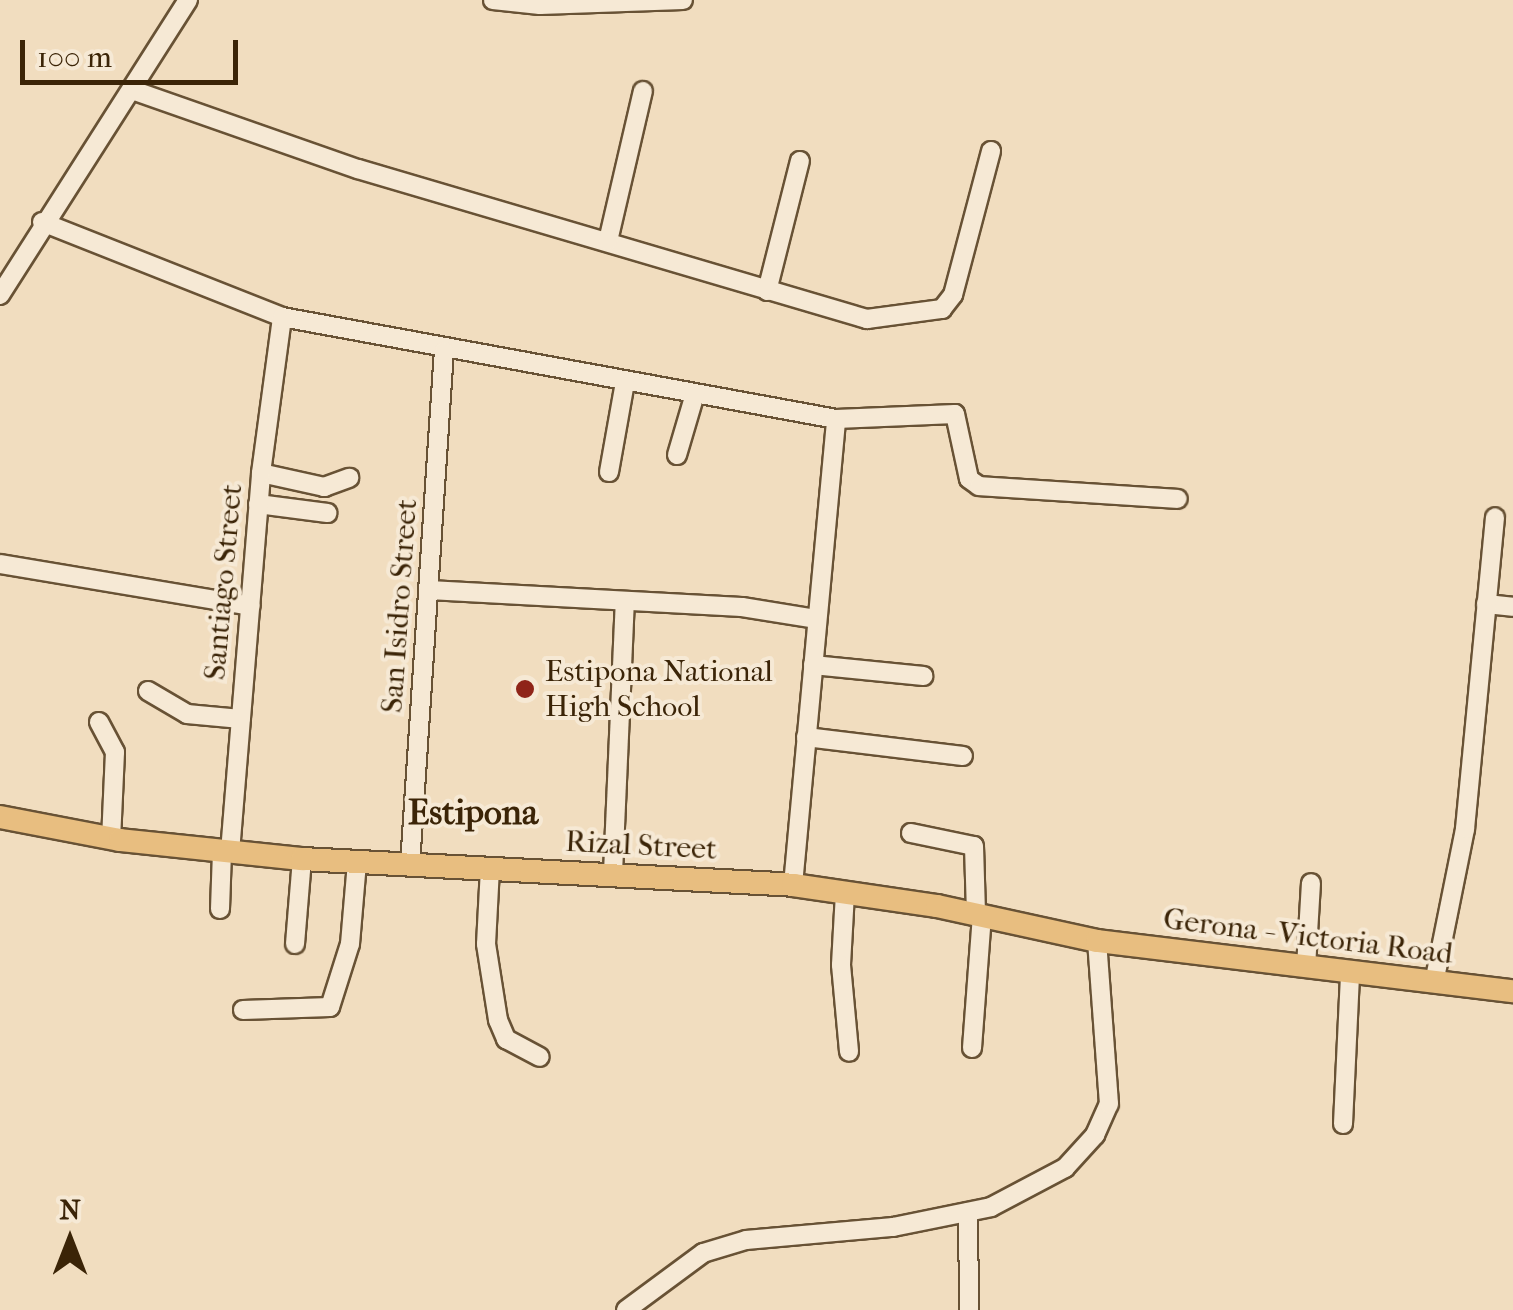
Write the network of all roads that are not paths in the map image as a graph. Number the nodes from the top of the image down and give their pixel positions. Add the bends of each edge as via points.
1 (493, 0) edge
2 (683, 0) edge
3 (184, 1) edge
4 (578, 1) edge
5 (132, 90) junction
6 (643, 91) dead end
7 (991, 152) dead end
8 (800, 161) dead end
9 (42, 222) junction
10 (608, 241) junction
11 (768, 291) junction
12 (0, 295) edge
13 (282, 317) junction
14 (444, 351) junction
15 (625, 382) junction
16 (695, 394) junction
17 (836, 418) junction
18 (677, 455) dead end
19 (608, 472) dead end
20 (261, 474) junction
21 (349, 478) dead end
22 (1178, 499) dead end
23 (258, 504) junction
24 (326, 513) dead end
25 (1495, 517) dead end
26 (0, 564) edge
27 (428, 590) junction
28 (625, 603) junction
29 (1486, 604) junction
30 (250, 606) junction
31 (1513, 607) edge
32 (817, 619) junction
33 (813, 665) junction
34 (923, 676) dead end
35 (148, 691) dead end
36 (240, 719) junction
37 (99, 722) dead end
38 (806, 736) junction
39 (963, 756) dead end
40 (0, 816) edge
41 (911, 834) dead end
42 (111, 838) junction
43 (226, 851) junction
44 (302, 859) junction
45 (357, 862) junction
46 (410, 865) junction
47 (490, 868) junction
48 (613, 873) junction
49 (1311, 883) dead end
50 (792, 885) junction
51 (845, 893) junction
52 (220, 908) dead end
53 (979, 915) junction
54 (1097, 941) junction
55 (295, 944) dead end
56 (1306, 967) junction
57 (1350, 972) junction
58 (1434, 983) junction
59 (1513, 991) edge
60 (242, 1010) dead end
61 (972, 1048) dead end
62 (849, 1052) dead end
63 (540, 1057) dead end
64 (1342, 1124) dead end
65 (968, 1212) junction
66 (626, 1310) edge
67 (969, 1310) edge

1 - 4 street
2 - 4 street
3 - 5 street
5 - 9 street
5 - 10 street via 358,169
6 - 10 street
7 - 11 street via 962,275 942,308 868,319
8 - 11 street
9 - 12 street
9 - 13 street
10 - 11 street
13 - 14 street
13 - 20 street, Santiago Street
14 - 15 street
14 - 27 street, San Isidro Street
15 - 16 street
15 - 19 street
16 - 17 street
16 - 18 street
17 - 22 street via 955,414 969,480 978,486
17 - 32 street
20 - 21 street via 324,487
20 - 23 street, Santiago Street
23 - 24 street
23 - 30 street, Santiago Street
25 - 29 street
26 - 30 street
27 - 28 street
27 - 46 street, San Isidro Street
28 - 32 street via 742,607
28 - 48 street
29 - 31 street
29 - 58 street via 1465,829
30 - 36 street, Santiago Street
32 - 33 street
33 - 34 street
33 - 38 street
35 - 36 street via 186,714
36 - 43 street, Santiago Street
37 - 42 street via 115,752
38 - 39 street
38 - 50 street
40 - 42 main road, Rizal Street
41 - 53 street via 974,846
42 - 43 main road, Rizal Street
43 - 44 main road, Rizal Street
43 - 52 street, Santiago Street
44 - 45 main road, Rizal Street
44 - 55 street
45 - 46 main road, Rizal Street
45 - 60 street via 350,944 330,1007
46 - 47 main road, Rizal Street
47 - 48 main road, Rizal Street
47 - 63 street via 486,944 498,1020 506,1040
48 - 50 main road, Rizal Street
49 - 56 street
50 - 51 main road, Rizal Street
51 - 53 main road, Rizal Street
51 - 62 street via 841,965
53 - 54 main road, Rizal Street
53 - 61 street
54 - 56 main road, Gerona - Victoria Road
54 - 65 street via 1109,1104 1104,1121 1065,1168 991,1208
56 - 57 main road, Gerona - Victoria Road
57 - 58 main road, Gerona - Victoria Road
57 - 64 street
58 - 59 main road, Gerona - Victoria Road
65 - 66 street via 893,1227 746,1240 703,1254
65 - 67 street

